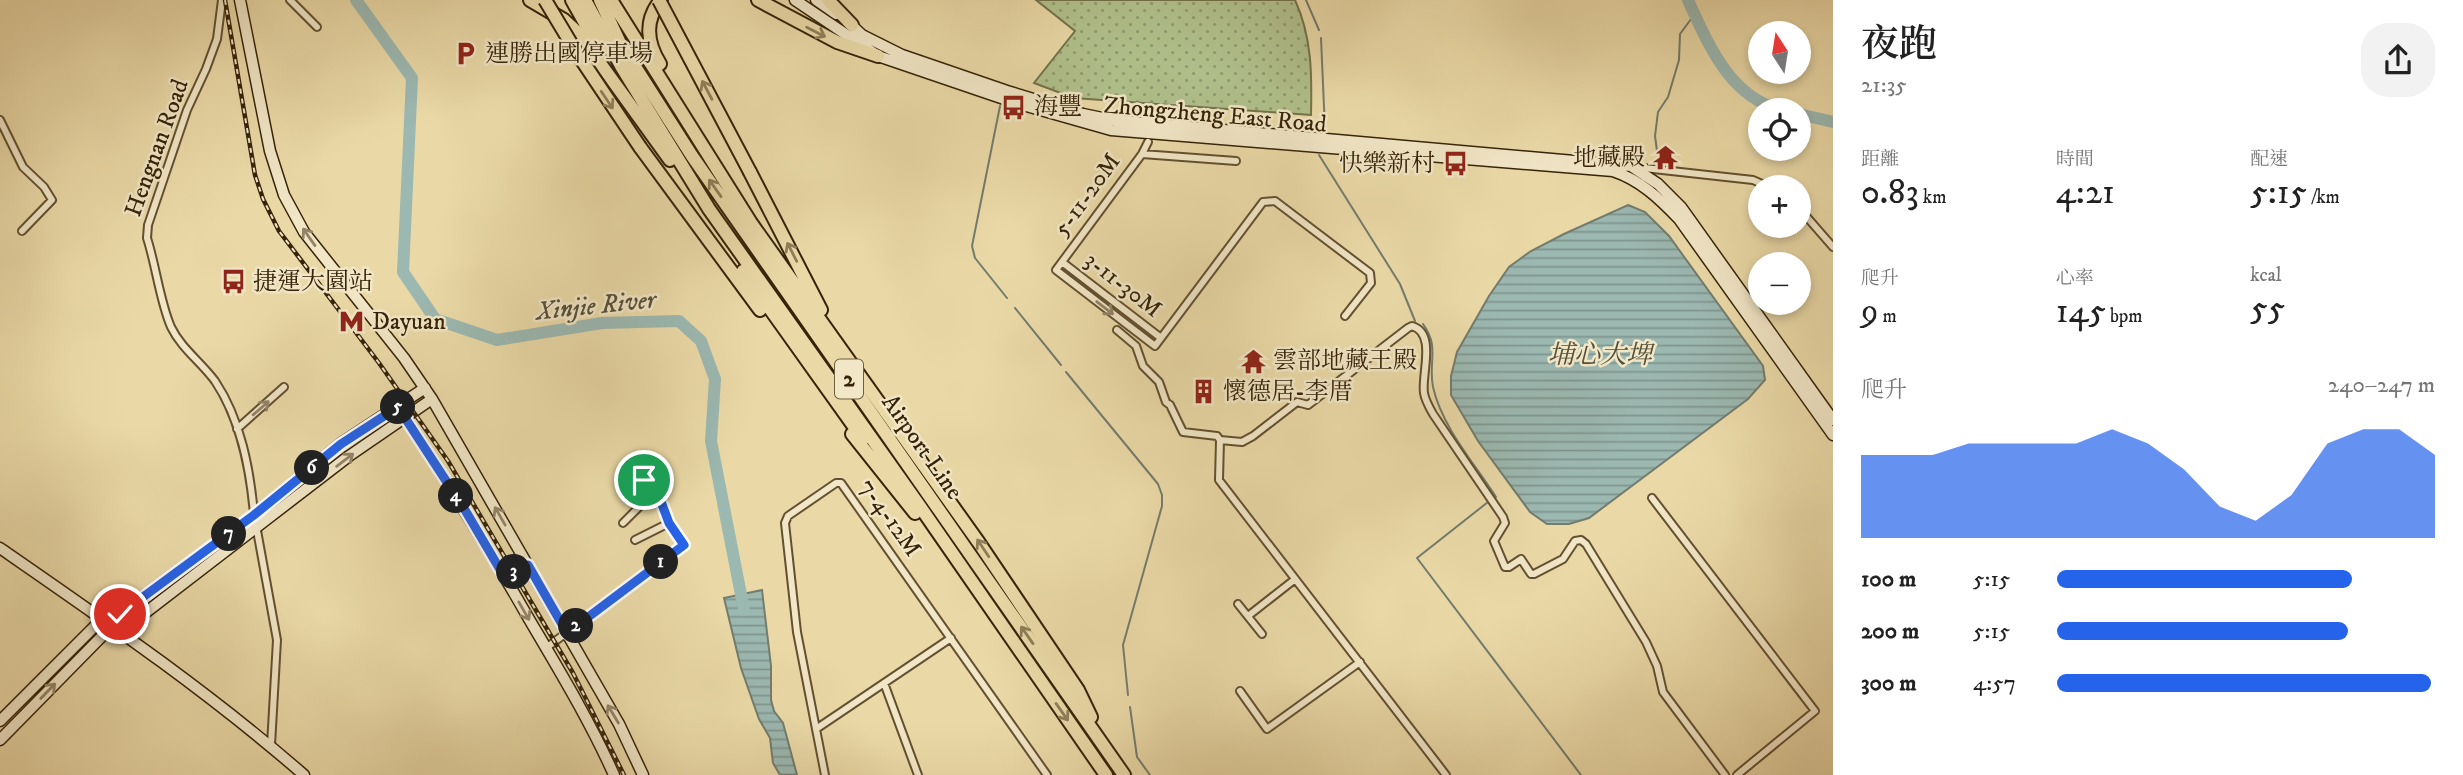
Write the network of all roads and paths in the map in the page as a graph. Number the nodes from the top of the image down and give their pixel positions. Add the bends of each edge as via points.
1 (222, 0) edge
2 (240, 0) edge
3 (290, 0) edge
4 (530, 0) edge
5 (545, 0) edge
6 (572, 0) edge
7 (584, 0) edge
8 (600, 0) edge
9 (611, 0) edge
10 (660, 0) edge
11 (758, 0) edge
12 (795, 0) edge
13 (816, 0) edge
14 (828, 0) edge
15 (852, 25) junction
16 (317, 27) dead end
17 (878, 56) junction
18 (628, 99) junction
19 (0, 120) edge
20 (1148, 142) dead end
21 (1142, 154) junction
22 (711, 156) junction
23 (1236, 161) dead end
24 (1631, 166) junction
25 (1613, 170) junction
26 (1748, 179) edge
27 (1811, 222) edge
28 (22, 231) dead end
29 (1833, 247) edge
30 (1062, 262) junction
31 (1056, 270) joint
32 (1346, 316) dead end
33 (1117, 330) dead end
34 (832, 336) junction
35 (1161, 338) junction
36 (284, 387) dead end
37 (425, 388) junction
38 (432, 399) junction
39 (398, 407) junction
40 (405, 417) junction
41 (1833, 420) edge
42 (237, 429) junction
43 (1833, 435) edge
44 (1220, 440) junction
45 (644, 480) dead end
46 (653, 492) junction
47 (1652, 498) dead end
48 (915, 513) junction
49 (254, 515) junction
50 (623, 523) dead end
51 (669, 523) junction
52 (256, 527) junction
53 (635, 540) dead end
54 (0, 548) edge
55 (528, 565) junction
56 (967, 575) junction
57 (505, 578) junction
58 (1294, 580) junction
59 (1238, 604) dead end
60 (1248, 616) junction
61 (102, 618) junction
62 (112, 626) junction
63 (567, 633) junction
64 (1262, 634) dead end
65 (951, 638) junction
66 (546, 648) junction
67 (1360, 662) junction
68 (884, 683) junction
69 (1241, 691) dead end
70 (0, 721) edge
71 (816, 729) junction
72 (0, 740) edge
73 (271, 745) junction
74 (1108, 752) junction
75 (1746, 772) edge
76 (304, 775) edge
77 (614, 775) edge
78 (643, 775) edge
79 (825, 775) edge
80 (918, 775) edge
81 (1047, 775) edge
82 (1106, 775) edge
83 (1124, 775) edge
84 (1446, 775) edge
85 (1725, 775) edge
86 (1737, 775) edge

1 - 42 street, Hengnan Road via 217,39 187,110 147,239 170,325 217,385
37 -> 2 main road via 304,232 284,195 270,151
3 - 16 street
4 - 18 highway via 564,19 579,34
5 -> 48 highway, bridge via 640,147
6 - 18 highway
7 - 56 highway, Airport Line / 2 via 709,209
74 -> 8 highway, Airport Line / 2 via 678,135 620,43
9 - 22 highway
10 - 22 highway via 649,24 650,41
34 -> 10 highway, bridge
11 -> 17 highway via 837,42
12 - 17 main road, Zhongzheng East Road
13 - 15 main road, Zhongzheng East Road
14 - 15 highway
15 - 24 main road, Zhongzheng East Road via 902,55 1112,120
17 - 25 main road, Zhongzheng East Road via 1111,130
18 - 48 highway via 749,280
19 - 28 street via 23,167 52,200
20 - 21 street, 5-11-20M
21 - 23 street
21 - 30 street, 5-11-20M
22 - 34 highway via 751,223
24 - 25 street
24 - 26 street
24 - 41 main road via 1681,207
25 - 43 main road, Zhongzheng East Road via 1652,192 1679,219
27 - 29 street
30 - 31 street, 5-11-20M
30 - 35 street, 3-11-30M
31 -> 35 street, 3-11-30M via 1155,346
32 - 35 street via 1371,284 1370,273 1270,200 1263,202
33 - 44 street via 1136,346 1183,432
74 -> 34 highway via 1078,690
42 -> 36 street
37 - 38 main road
37 - 39 main road
38 - 40 main road
55 -> 38 main road
39 - 40 main road
39 - 49 main road via 341,444
52 -> 40 main road
40 - 57 main road
42 - 49 street, Hengnan Road via 246,455
44 - 58 street via 1219,480
44 - 85 street via 1242,442 1254,436 1297,402 1308,405 1408,328 1418,327 1426,351 1425,398 1503,517 1505,523 1494,541 1505,566 1521,559 1531,575 1563,559 1574,541 1586,544 1646,642 1663,692
45 - 46 street
46 - 50 street
46 - 51 street
47 - 75 street via 1815,710
48 - 56 highway
49 - 52 street, Hengnan Road
49 - 61 main road via 120,614
51 - 53 street
51 - 63 street via 684,545
52 - 62 main road via 132,623
52 - 73 street, Hengnan Road via 277,640
54 - 61 main road
55 - 57 main road
55 - 63 main road
56 -> 82 highway, Airport Line / 2
57 -> 66 main road
58 - 60 street
58 - 67 street
59 - 60 street
60 - 64 street
61 - 62 main road
61 - 70 main road
72 -> 62 main road
62 - 73 main road
63 - 66 street
78 -> 63 main road
65 - 68 street
65 - 71 street, 7-4-12M via 844,485 836,483 788,516 785,523 797,632
65 - 81 street, 7-4-12M
66 - 77 main road
67 - 69 street via 1267,729
67 - 84 street
68 - 71 street
68 - 80 street
71 - 79 street, 7-4-12M
73 - 76 main road
74 - 83 highway, Airport Line / 2
75 - 86 street

